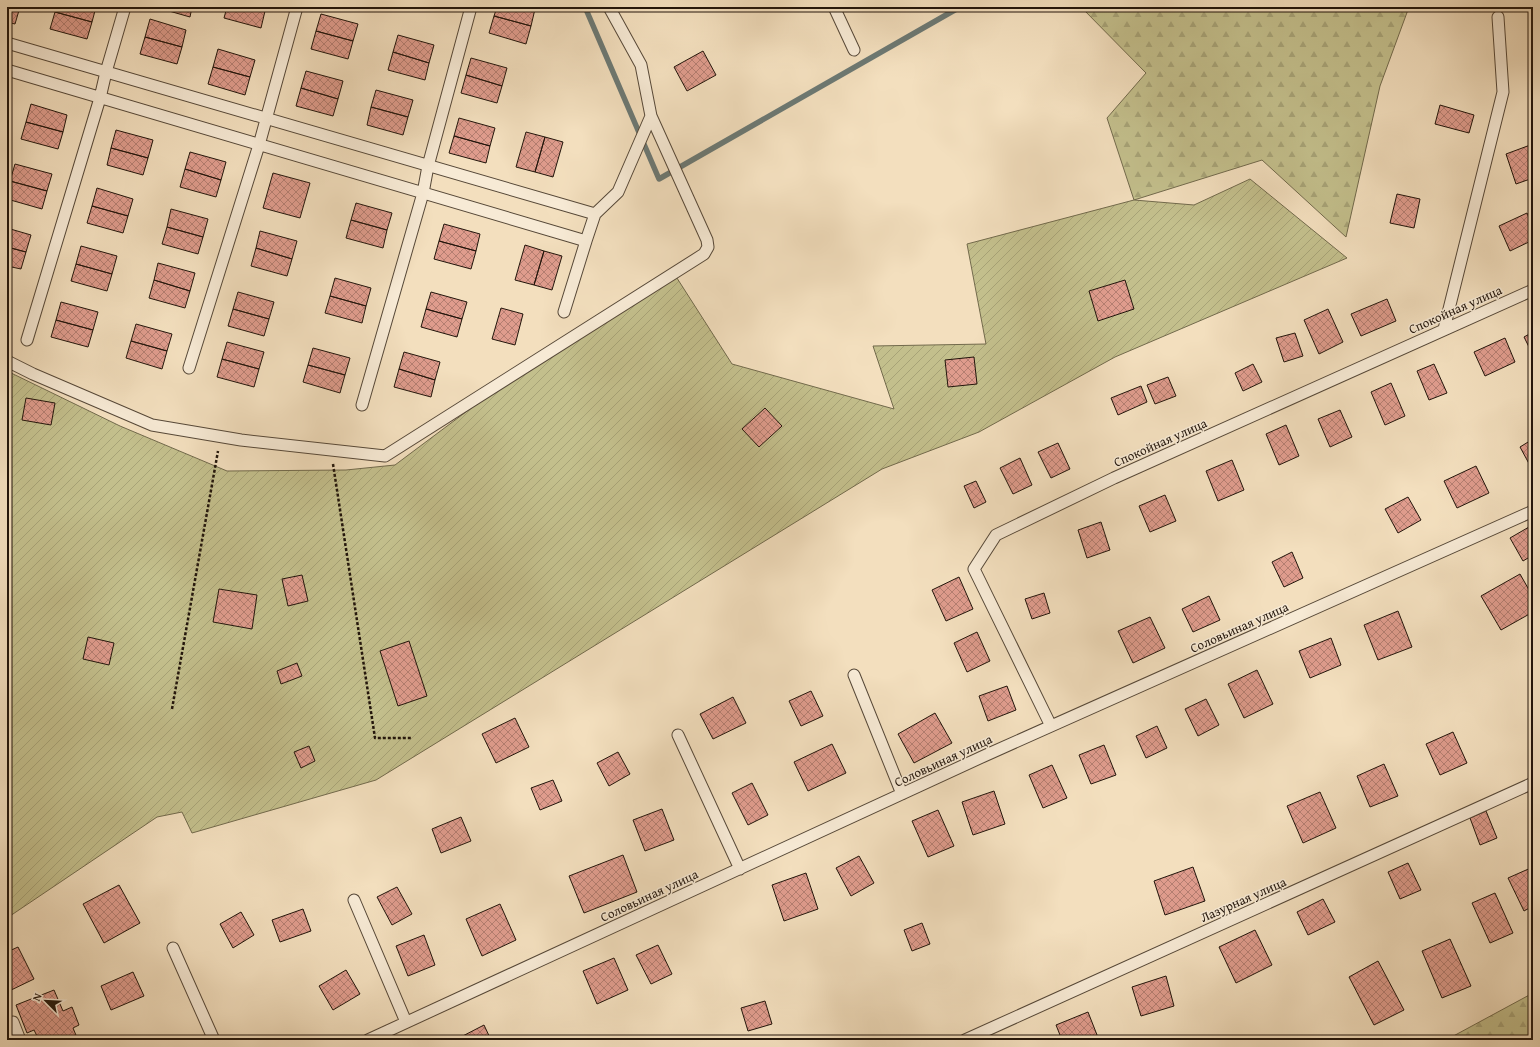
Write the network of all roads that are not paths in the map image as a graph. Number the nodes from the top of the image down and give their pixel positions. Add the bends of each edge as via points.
1 (125, 7) edge
2 (297, 7) edge
3 (471, 7) edge
4 (609, 7) edge
5 (834, 7) edge
6 (1498, 17) dead end
7 (7, 43) edge
8 (854, 50) dead end
9 (7, 70) edge
10 (106, 72) junction
11 (100, 98) junction
12 (651, 116) junction
13 (266, 119) junction
14 (259, 145) junction
15 (428, 166) junction
16 (423, 193) junction
17 (595, 214) junction
18 (586, 241) junction
19 (1533, 290) edge
20 (564, 312) dead end
21 (1444, 330) junction
22 (27, 340) dead end
23 (7, 361) edge
24 (189, 368) dead end
25 (362, 405) dead end
26 (1533, 511) edge
27 (854, 675) dead end
28 (1051, 726) junction
29 (678, 735) dead end
30 (1533, 783) edge
31 (902, 794) junction
32 (740, 869) junction
33 (354, 900) dead end
34 (173, 948) dead end
35 (13, 1022) dead end
36 (406, 1022) junction
37 (20, 1040) edge
38 (214, 1040) edge
39 (368, 1040) edge
40 (965, 1040) edge

1 - 10 lane
2 - 13 lane
3 - 15 lane
4 - 12 lane via 641,65
5 - 8 lane
6 - 21 lane via 1503,92
7 - 10 lane
9 - 11 lane
10 - 11 lane
10 - 13 lane
11 - 14 lane
11 - 22 lane
12 - 17 lane via 618,192
12 - 23 lane via 707,240 708,247 704,254 384,456 241,440 152,425
13 - 14 lane
13 - 15 lane
14 - 16 lane
14 - 24 lane
15 - 16 lane
15 - 17 lane
16 - 18 lane
16 - 25 lane
17 - 18 lane
18 - 20 lane
19 - 21 lane, Спокойная улица
21 - 28 lane, Спокойная улица via 1114,478 996,535 974,569
26 - 28 lane, Соловьиная улица
27 - 31 lane
28 - 31 lane, Соловьиная улица
29 - 32 lane
30 - 40 lane, Лазурная улица
31 - 32 lane, Соловьиная улица
32 - 36 lane, Соловьиная улица
33 - 36 lane
34 - 38 lane
35 - 37 lane
36 - 39 lane, Соловьиная улица

